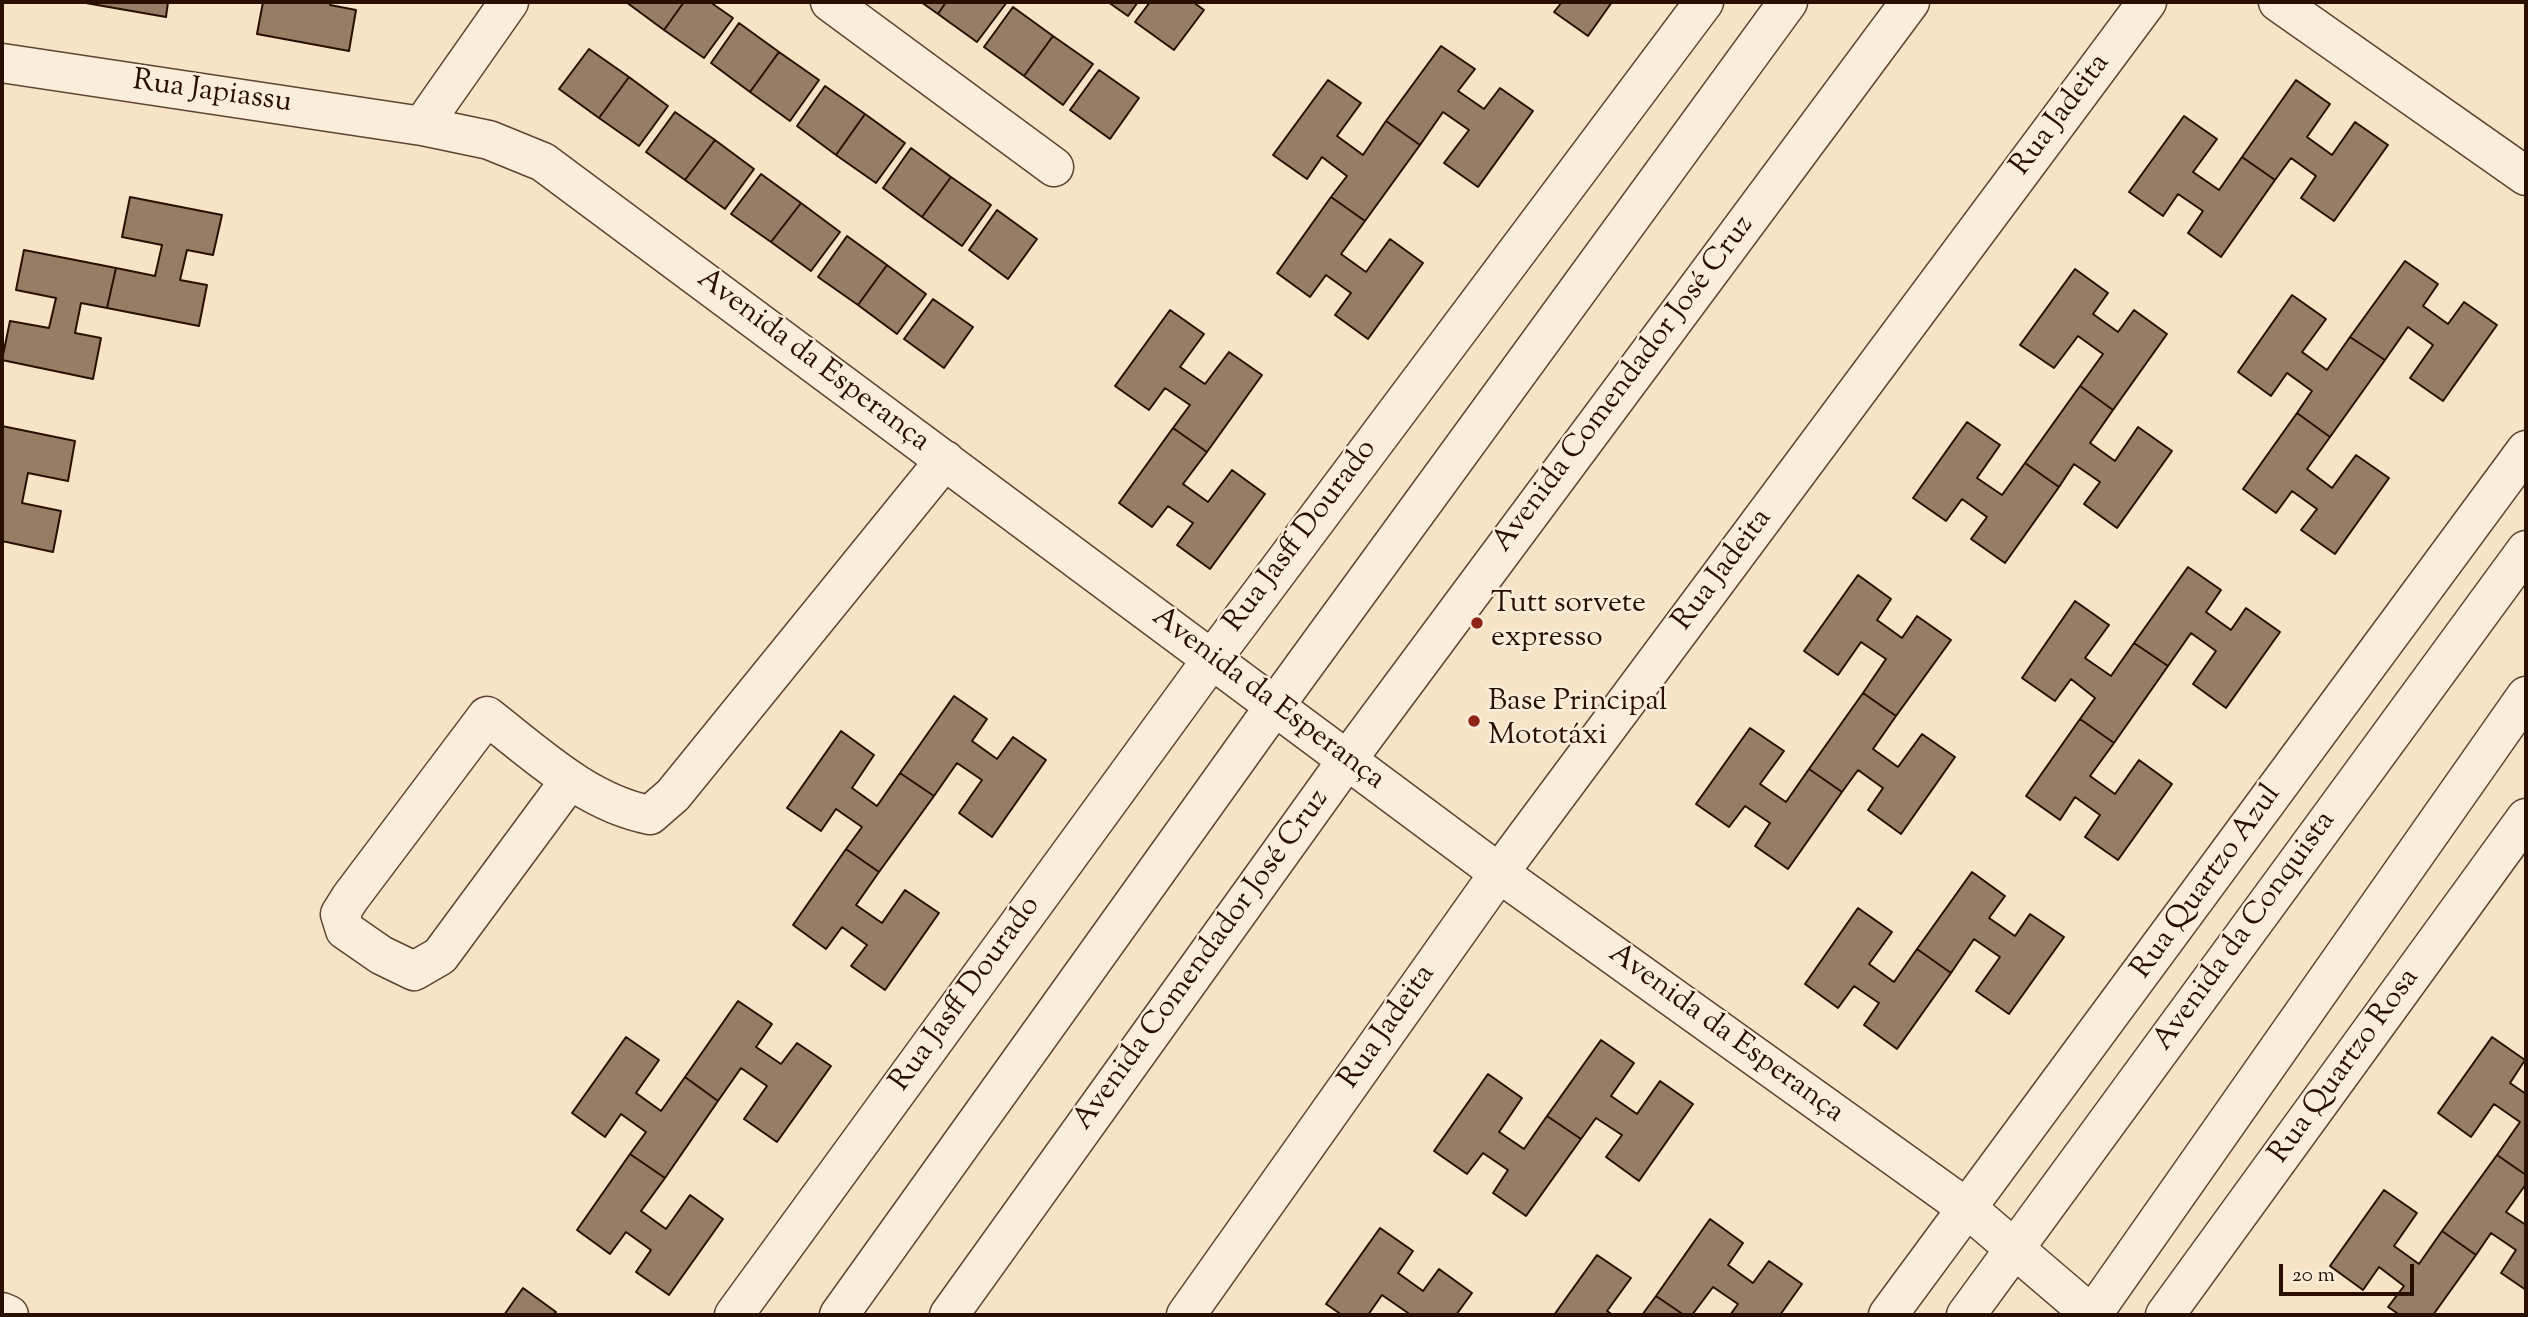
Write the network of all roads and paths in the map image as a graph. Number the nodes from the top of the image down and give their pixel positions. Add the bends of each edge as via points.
1 (509, 2) edge
2 (830, 2) edge
3 (1704, 2) edge
4 (1788, 2) edge
5 (1910, 2) edge
6 (2147, 2) edge
7 (2278, 2) edge
8 (2, 63) edge
9 (422, 126) junction
10 (1054, 167) dead end
11 (2526, 176) edge
12 (2526, 450) edge
13 (945, 460) junction
14 (2526, 550) edge
15 (1212, 659) junction
16 (2526, 696) edge
17 (1274, 707) junction
18 (1347, 760) junction
19 (570, 780) junction
20 (2526, 818) edge
21 (1499, 873) junction
22 (1968, 1209) junction
23 (2015, 1247) junction
24 (2, 1312) edge
25 (9, 1315) edge
26 (734, 1315) edge
27 (839, 1315) edge
28 (948, 1315) edge
29 (1186, 1315) edge
30 (1888, 1315) edge
31 (1966, 1315) edge
32 (2092, 1315) edge
33 (2165, 1315) edge

1 - 9 street
2 - 10 street
3 - 15 street, Rua Jasff Dourado
4 - 17 street
5 - 18 street, Avenida Comendador José Cruz
6 - 21 street, Rua Jadeita
7 - 11 street
8 - 9 street, Rua Japiassu
9 - 13 street, Avenida da Esperança via 489,140 543,162
12 - 22 street, Rua Quartzo Azul
13 - 15 street, Avenida da Esperança
13 - 19 street via 673,794 650,815 626,810
14 - 23 street, Avenida da Conquista
15 - 17 street, Avenida da Esperança
15 - 26 street, Rua Jasff Dourado
16 - 32 street
17 - 18 street, Avenida da Esperança
17 - 27 street
18 - 21 street, Avenida da Esperança
18 - 28 street, Avenida Comendador José Cruz
19 - 19 street via 440,956 414,971 345,930 340,914 350,898 487,716
20 - 33 street, Rua Quartzo Rosa
21 - 22 street, Avenida da Esperança
21 - 29 street, Rua Jadeita
22 - 23 street, Avenida da Esperança
22 - 30 street, Rua Quartzo Azul
23 - 31 street, Avenida da Conquista
23 - 32 street, Avenida da Esperança
24 - 25 street

